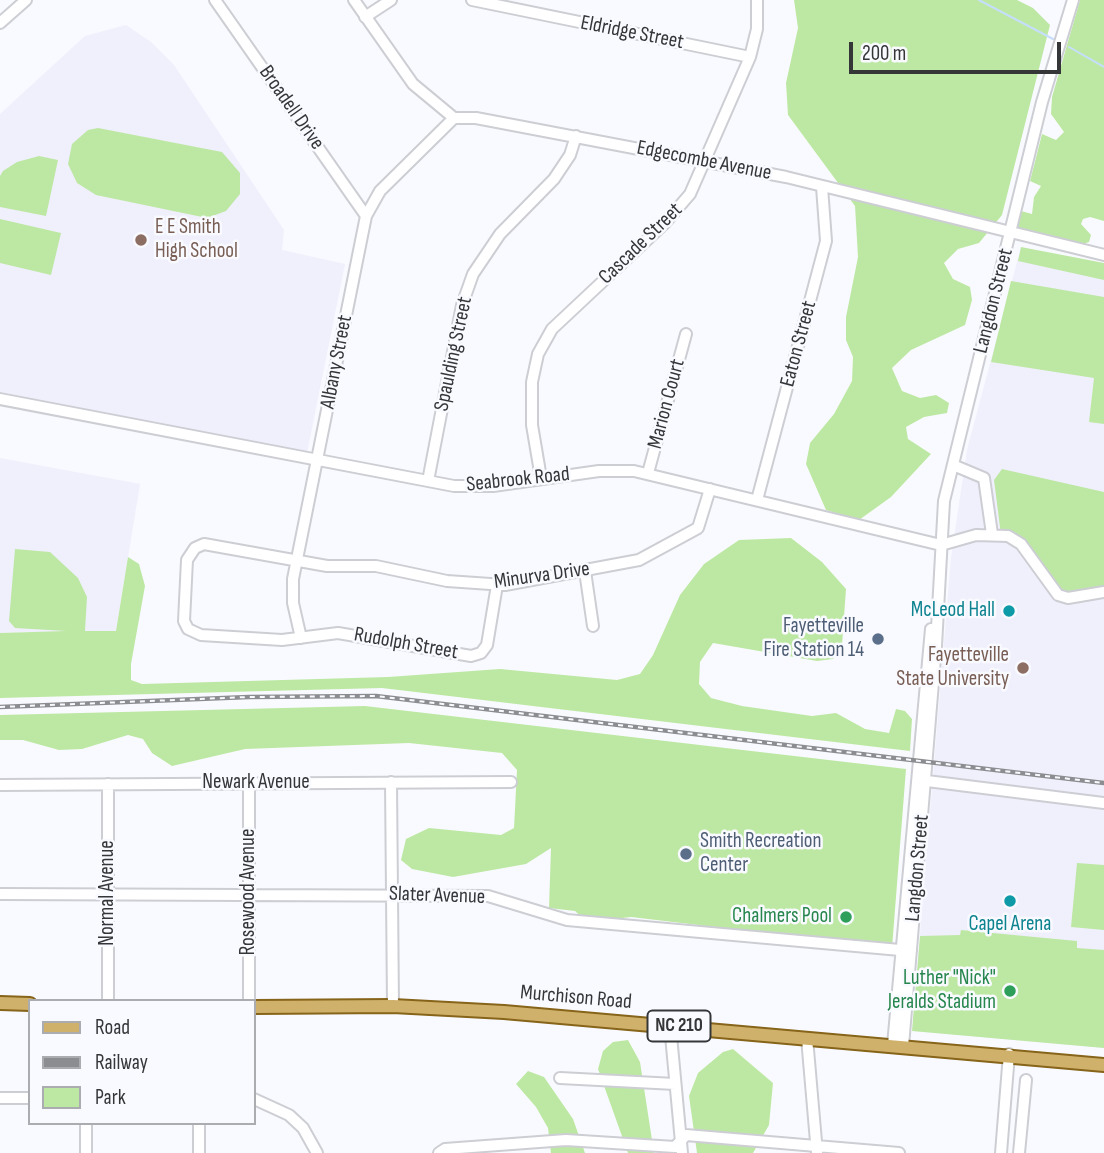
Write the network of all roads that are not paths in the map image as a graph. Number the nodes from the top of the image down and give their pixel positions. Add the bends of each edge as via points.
1 (26, 0) edge
2 (215, 0) edge
3 (354, 0) edge
4 (391, 0) edge
5 (472, 0) edge
6 (757, 0) edge
7 (1073, 0) edge
8 (365, 17) junction
9 (0, 23) edge
10 (750, 57) junction
11 (454, 118) junction
12 (576, 136) junction
13 (706, 161) junction
14 (822, 187) junction
15 (366, 216) junction
16 (1012, 231) junction
17 (1104, 255) edge
18 (686, 334) dead end
19 (0, 399) edge
20 (318, 460) junction
21 (953, 465) junction
22 (648, 473) junction
23 (541, 478) junction
24 (428, 481) junction
25 (710, 489) junction
26 (757, 499) junction
27 (992, 534) junction
28 (941, 545) junction
29 (296, 562) junction
30 (584, 570) junction
31 (497, 585) junction
32 (1104, 592) edge
33 (593, 626) dead end
34 (301, 638) junction
35 (921, 780) junction
36 (391, 782) junction
37 (511, 782) dead end
38 (249, 783) junction
39 (108, 784) junction
40 (0, 785) edge
41 (1104, 803) edge
42 (0, 894) edge
43 (392, 894) junction
44 (108, 895) junction
45 (249, 895) junction
46 (906, 950) junction
47 (108, 999) edge
48 (250, 999) edge
49 (0, 1003) edge
50 (28, 1004) edge
51 (393, 1006) junction
52 (256, 1007) edge
53 (670, 1026) junction
54 (807, 1038) junction
55 (898, 1046) junction
56 (1009, 1054) junction
57 (1104, 1065) edge
58 (560, 1078) dead end
59 (1026, 1080) dead end
60 (675, 1084) junction
61 (0, 1098) edge
62 (28, 1098) edge
63 (256, 1100) edge
64 (86, 1125) edge
65 (199, 1125) edge
66 (682, 1147) edge
67 (522, 1148) edge
68 (816, 1149) edge
69 (86, 1153) edge
70 (199, 1153) edge
71 (317, 1153) edge
72 (439, 1153) edge
73 (900, 1153) edge
74 (1001, 1153) edge
75 (1019, 1153) edge

1 - 9 street
2 - 15 street, Broadell Drive
3 - 8 street
4 - 8 street
5 - 10 street, Eldridge Street
6 - 10 street, Cascade Street via 757,29
7 - 16 street, Langdon Street via 1053,61
8 - 11 street via 413,85
10 - 13 street, Cascade Street
11 - 12 street, Edgecombe Avenue
11 - 15 street, Albany Street via 380,191
12 - 13 street, Edgecombe Avenue
12 - 24 street, Spaulding Street via 554,179 500,234 473,274 462,305
13 - 14 street, Edgecombe Avenue
13 - 23 street, Cascade Street via 676,213 544,341 532,382 531,425
14 - 16 street, Edgecombe Avenue
14 - 26 street, Eaton Street via 826,241
15 - 20 street, Albany Street
16 - 17 street, Edgecombe Avenue
16 - 21 street, Langdon Street
18 - 22 street, Marion Court
19 - 20 street, Seabrook Road
20 - 24 street, Seabrook Road
20 - 29 street, Albany Street
21 - 27 street via 985,478
21 - 28 street, Langdon Street via 944,501
22 - 23 street, Seabrook Road via 599,471
22 - 25 street, Seabrook Road
23 - 24 street, Seabrook Road via 473,487
25 - 26 street, Seabrook Road
25 - 30 street, Minurva Drive via 702,520 694,531 639,560
26 - 28 street, Seabrook Road
27 - 28 street, Seabrook Road
27 - 32 street via 1021,544 1058,595 1068,598
28 - 35 street, Langdon Street via 928,645
29 - 31 street, Minurva Drive via 376,566 447,581
29 - 34 street, Albany Street via 293,603
29 - 34 street, Minurva Drive via 199,545 187,560 183,616 185,625 196,634
30 - 31 street, Minurva Drive
30 - 33 street
31 - 34 street, Rudolph Street via 487,645 476,656 338,633
35 - 41 street
35 - 46 street, Langdon Street
36 - 37 street, Newark Avenue
36 - 38 street, Newark Avenue
36 - 43 street
38 - 39 street, Newark Avenue
38 - 45 street, Rosewood Avenue
39 - 40 street, Newark Avenue
39 - 44 street, Normal Avenue
42 - 44 street, Slater Avenue
43 - 45 street, Slater Avenue
43 - 46 street, Slater Avenue via 488,896 567,920
43 - 51 street
44 - 45 street, Slater Avenue
44 - 47 street, Normal Avenue
45 - 48 street, Rosewood Avenue
46 - 55 street, Langdon Street
49 - 50 main road
51 - 52 main road, Murchison Road / NC 210
51 - 53 main road, Murchison Road / NC 210
53 - 54 main road, Murchison Road / NC 210
53 - 60 street
54 - 55 main road, Murchison Road / NC 210
54 - 68 street
55 - 56 main road, Murchison Road / NC 210
56 - 57 main road, Murchison Road / NC 210
56 - 74 street
58 - 60 street
59 - 75 street
60 - 66 street
61 - 62 street
63 - 71 street via 294,1119
64 - 69 street
65 - 70 street
66 - 67 street via 566,1140
66 - 68 street via 686,1135
67 - 72 street via 445,1149
68 - 73 street

